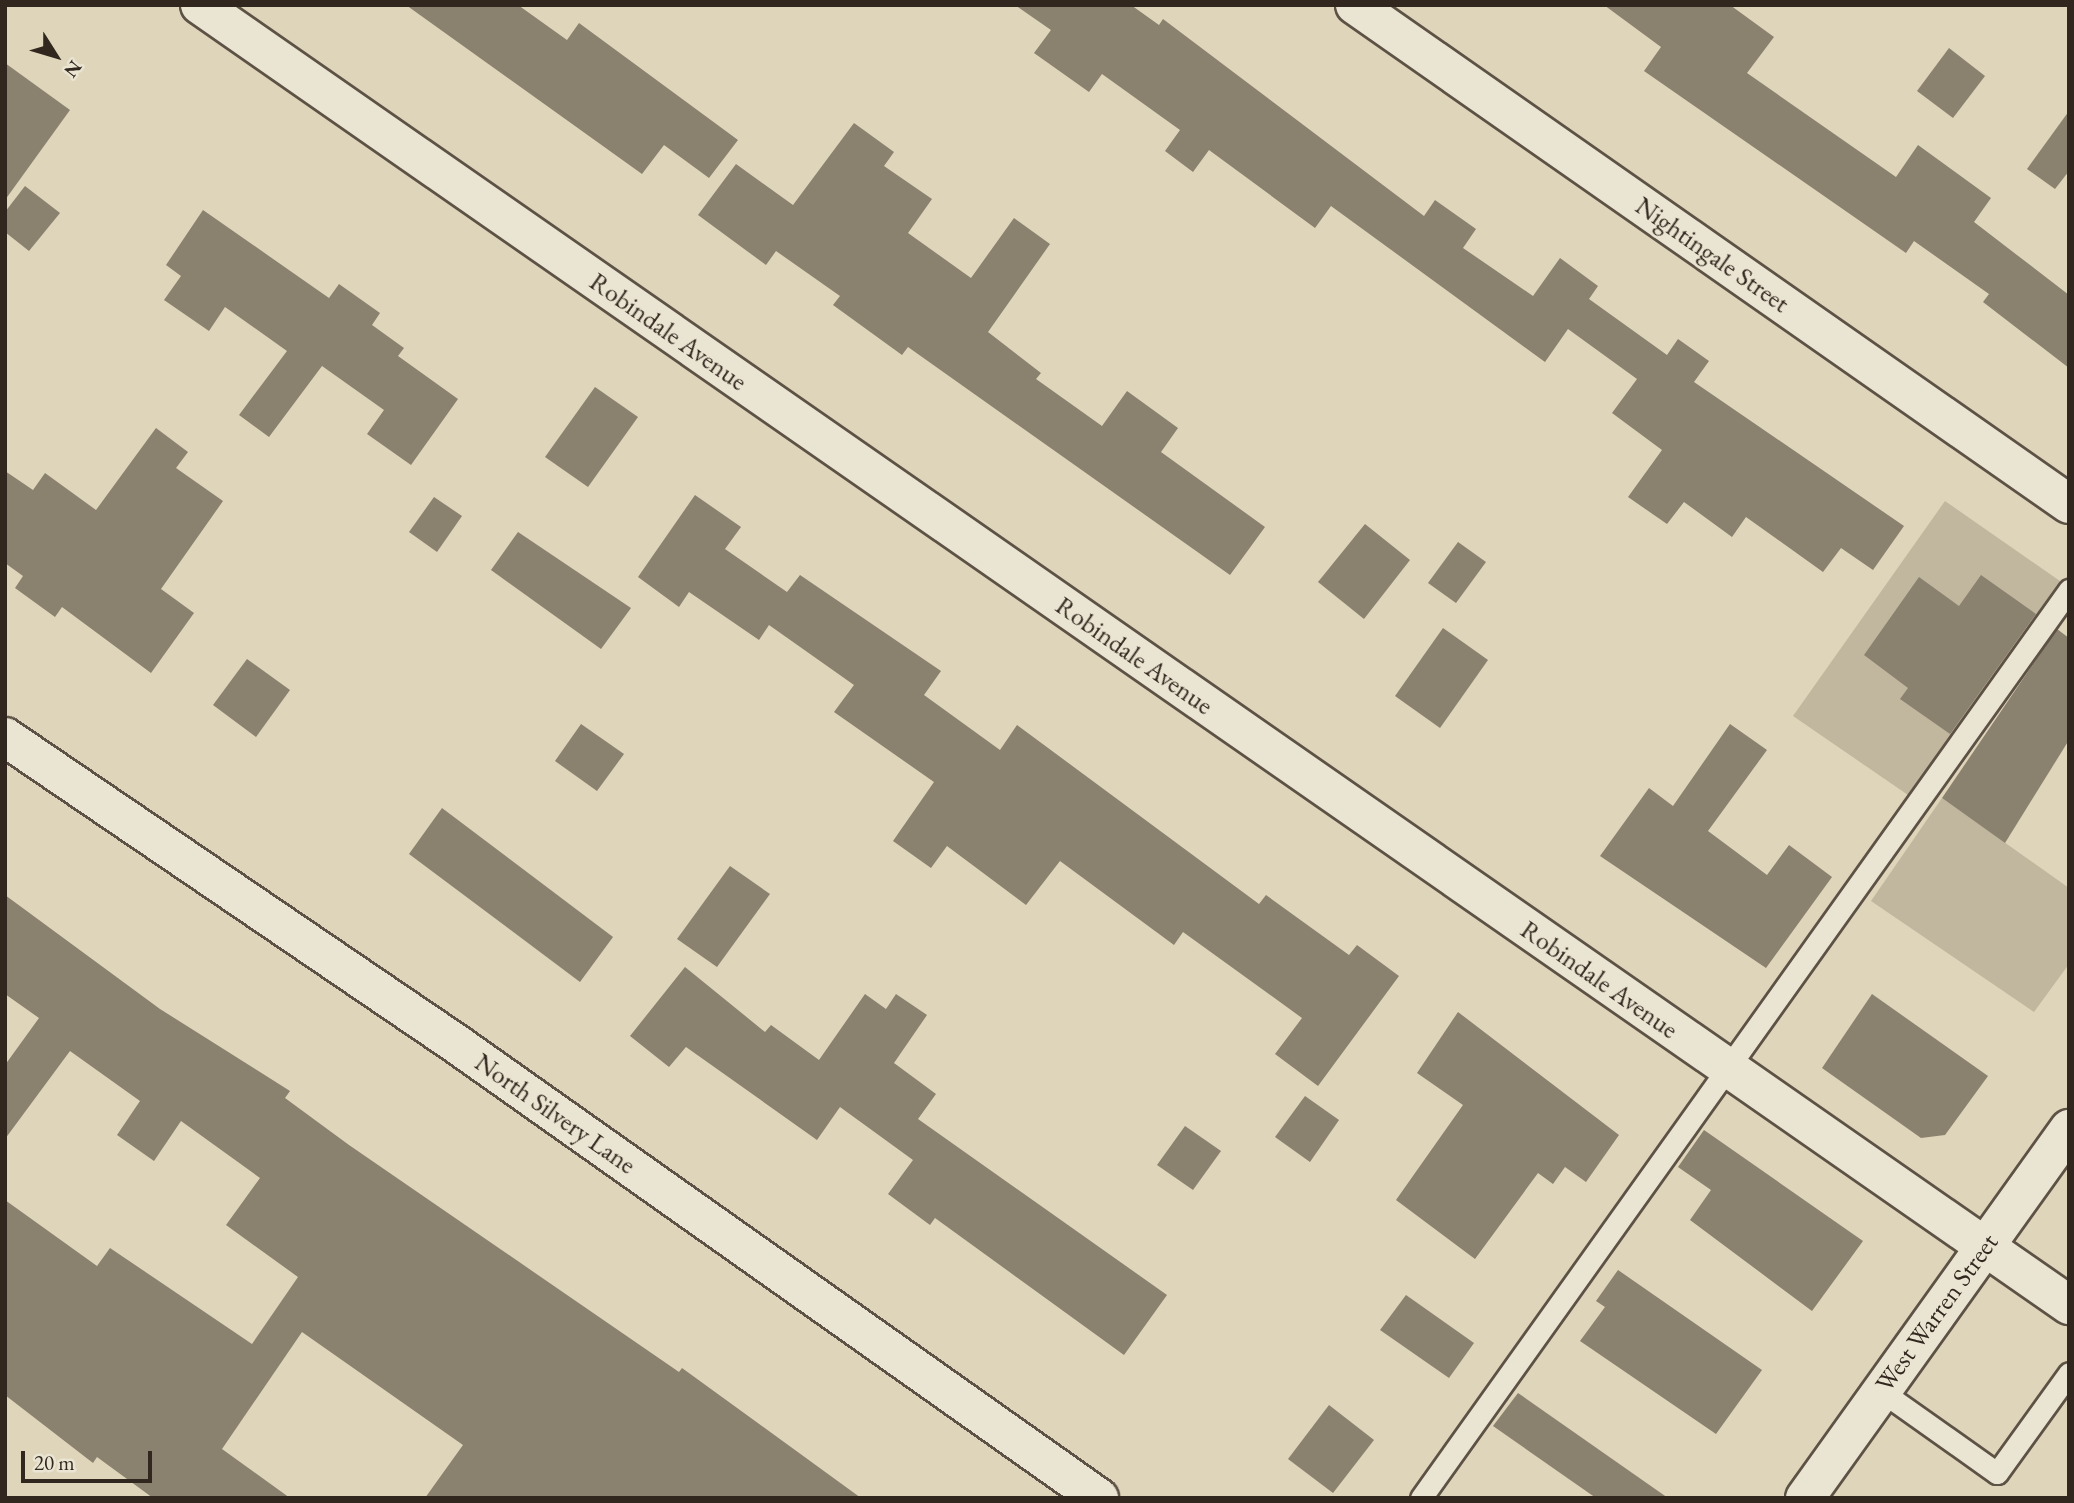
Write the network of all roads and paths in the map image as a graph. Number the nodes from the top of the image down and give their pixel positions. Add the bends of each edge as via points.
1 (200, 5) edge
2 (1355, 5) edge
3 (2069, 504) edge
4 (2069, 590) edge
5 (5, 737) edge
6 (1728, 1070) junction
7 (2069, 1129) edge
8 (1984, 1248) junction
9 (2069, 1305) edge
10 (2069, 1373) edge
11 (1881, 1391) junction
12 (1099, 1498) edge
13 (1421, 1498) edge
14 (1805, 1498) edge

1 - 6 street, Robindale Avenue
2 - 3 street, Nightingale Street
4 - 6 lane
5 - 12 street, North Silvery Lane via 469,1053
6 - 8 street, Robindale Avenue
6 - 13 lane
7 - 8 street, West Warren Street
8 - 9 street, Robindale Avenue
8 - 11 street, West Warren Street
10 - 11 lane via 1997,1473
11 - 14 street, West Warren Street

